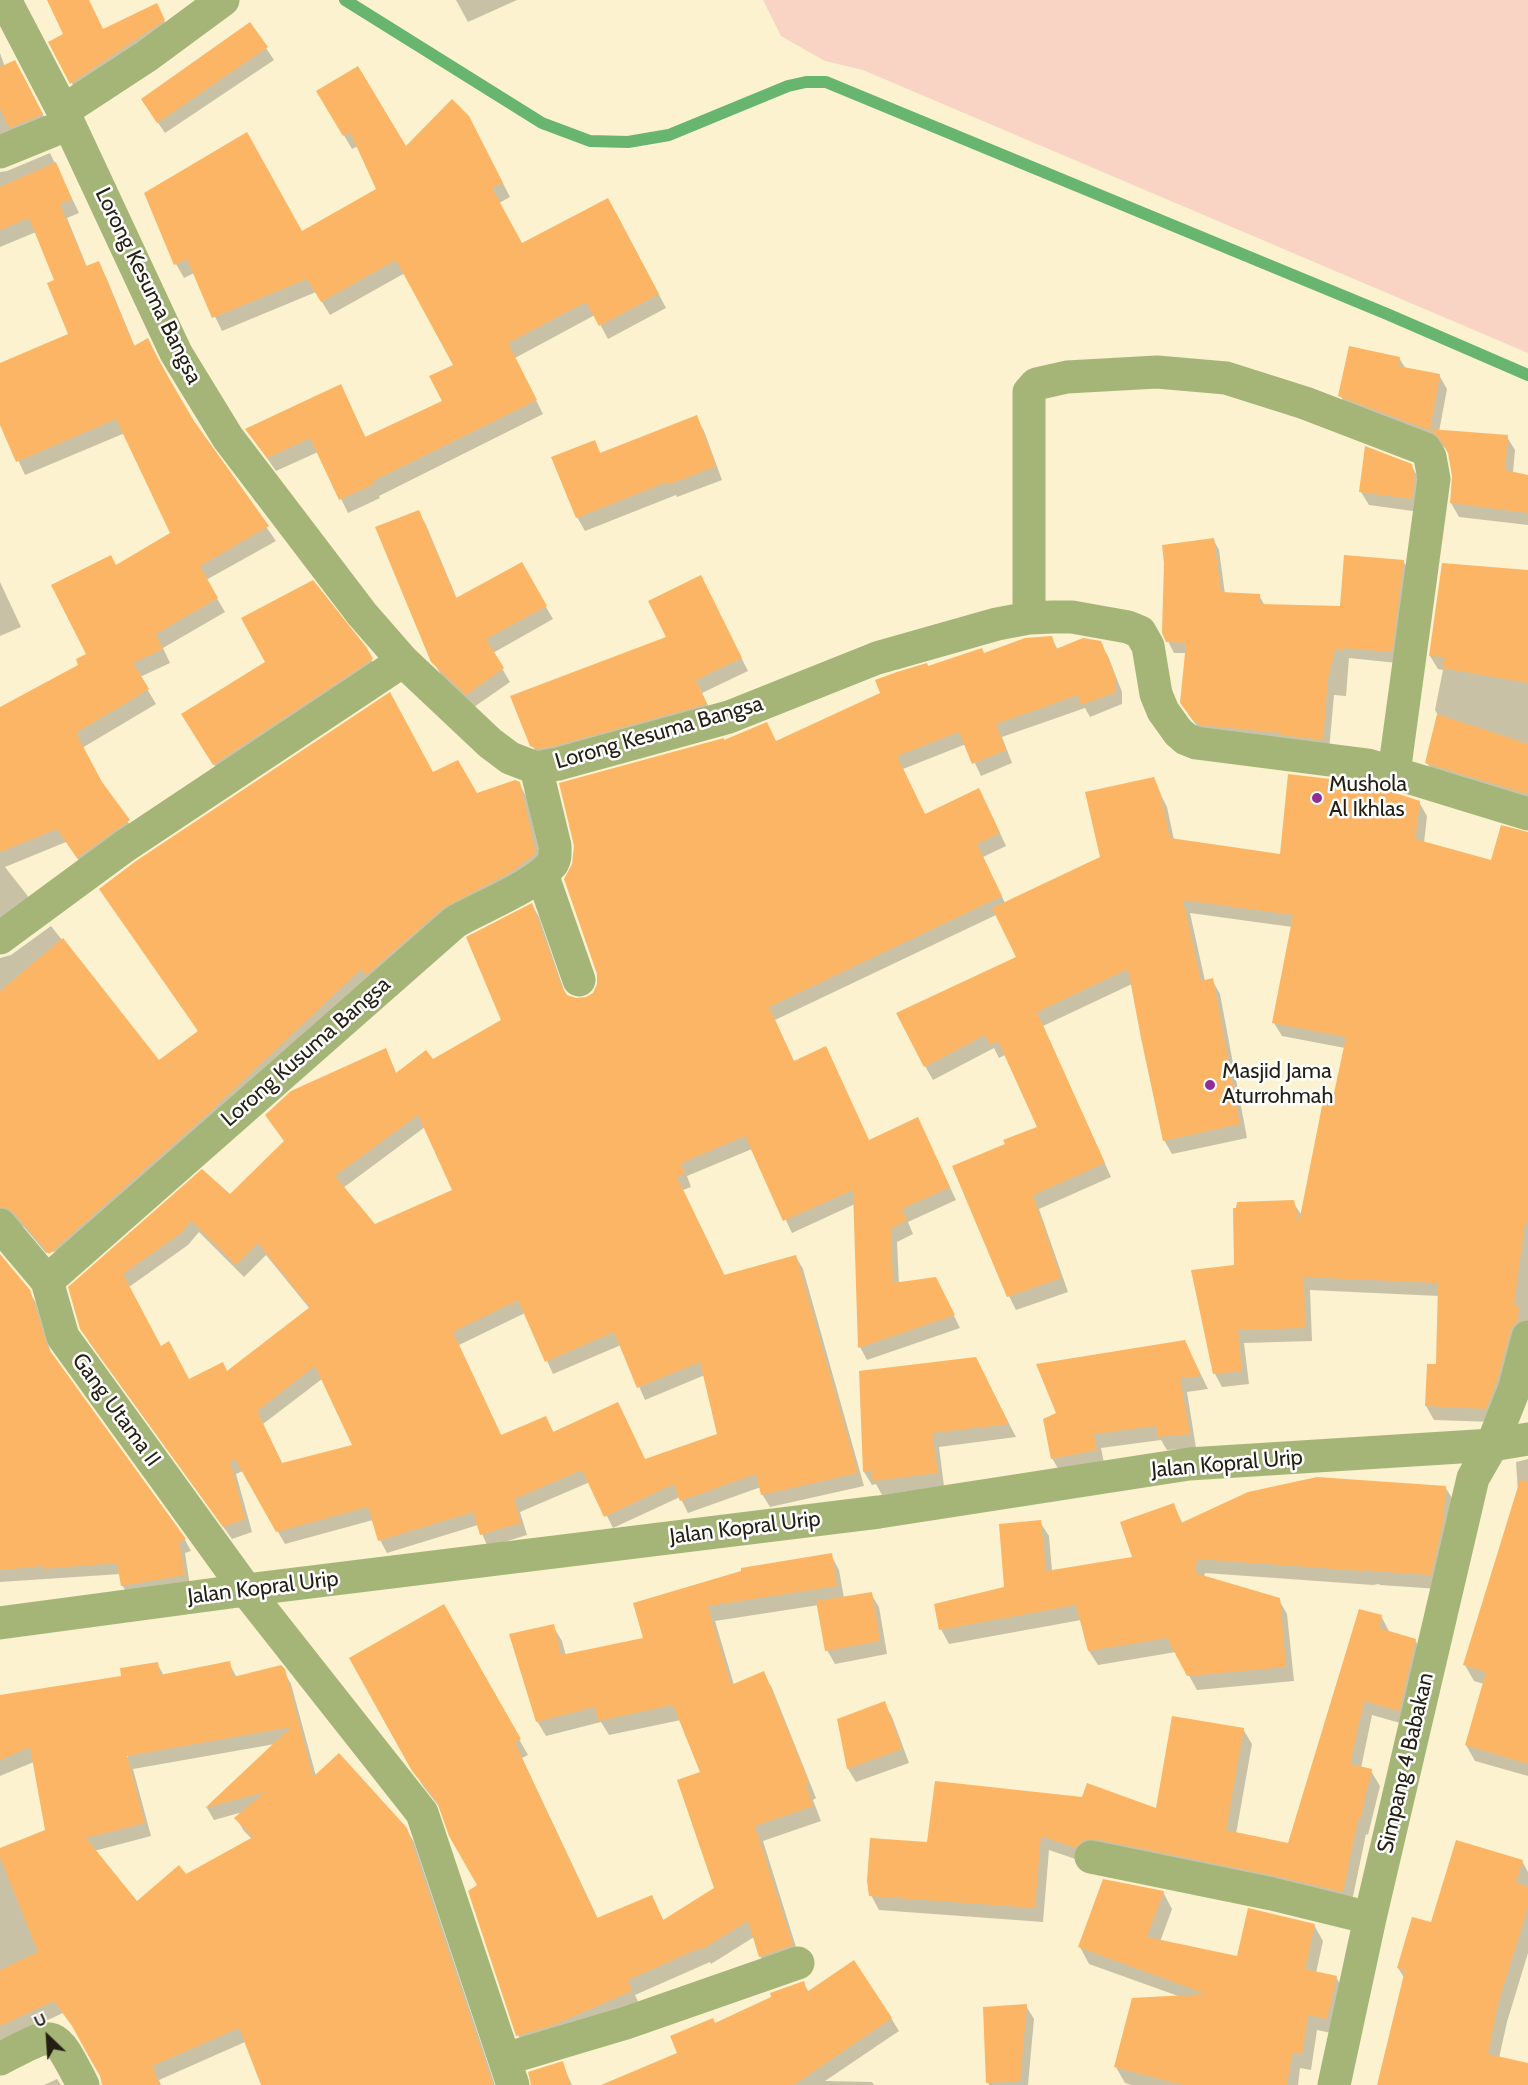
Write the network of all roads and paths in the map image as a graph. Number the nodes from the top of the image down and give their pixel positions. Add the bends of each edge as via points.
1 (5, 0) edge
2 (224, 0) edge
3 (66, 117) junction
4 (0, 152) edge
5 (1029, 618) junction
6 (403, 661) junction
7 (536, 768) junction
8 (1394, 773) junction
9 (1528, 814) edge
10 (542, 874) junction
11 (0, 938) edge
12 (579, 980) dead end
13 (3, 1232) edge
14 (47, 1281) junction
15 (1528, 1337) edge
16 (1528, 1439) edge
17 (1492, 1445) junction
18 (246, 1590) junction
19 (0, 1623) edge
20 (1091, 1857) dead end
21 (1370, 1918) junction
22 (798, 1963) dead end
23 (0, 2059) edge
24 (509, 2072) edge
25 (83, 2085) edge
26 (1334, 2085) edge

1 - 3 street, Lorong Kesuma Bangsa
2 - 3 street
3 - 4 street
3 - 6 street, Lorong Kesuma Bangsa via 176,353 228,438 362,614
5 - 7 street, Lorong Kesuma Bangsa via 877,658 729,717
5 - 8 street, Lorong Kesuma Bangsa via 1072,617 1140,632 1148,646 1163,711 1185,739 1368,765
5 - 8 street via 1029,392 1036,384 1067,376 1157,372 1226,378 1305,403 1425,449 1434,479
6 - 7 street, Lorong Kesuma Bangsa via 490,743 510,758
6 - 11 street via 125,846
7 - 10 street via 555,846 552,864
8 - 9 street, Lorong Kesuma Bangsa
10 - 12 street
10 - 14 street, Lorong Kusuma Bangsa via 455,922
13 - 14 street, Gang Utama II
14 - 18 street, Gang Utama II via 63,1337
15 - 17 street via 1515,1387
16 - 17 street, Jalan Kopral Urip
17 - 18 street, Jalan Kopral Urip via 1189,1464 879,1512
17 - 21 street, Simpang 4 Babakan via 1473,1478
18 - 19 street, Jalan Kopral Urip
18 - 24 street, Gang Utama II via 422,1813
20 - 21 street
21 - 26 street, Simpang 4 Babakan
22 - 24 street via 626,2023
23 - 25 street via 30,2042 56,2040

